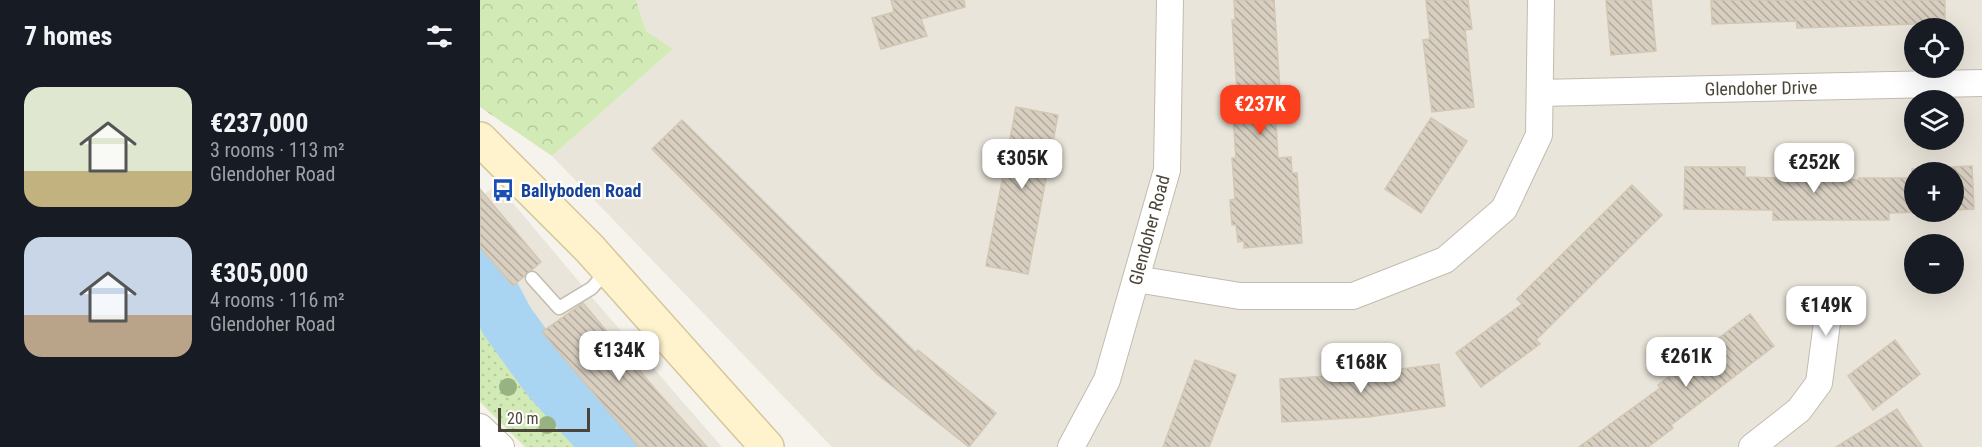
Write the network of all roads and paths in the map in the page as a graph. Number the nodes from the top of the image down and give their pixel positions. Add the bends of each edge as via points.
1 (1170, 0) edge
2 (1540, 0) edge
3 (1982, 83) edge
4 (1540, 93) junction
5 (480, 139) edge
6 (608, 268) junction
7 (532, 278) dead end
8 (1136, 279) junction
9 (1827, 309) dead end
10 (480, 427) edge
11 (501, 447) edge
12 (767, 447) edge
13 (1071, 447) edge
14 (1752, 447) edge

1 - 8 street, Glendoher Road via 1167,170
2 - 4 street
3 - 4 street, Glendoher Drive
4 - 8 street via 1539,135 1504,209 1445,260 1353,296 1240,296
5 - 6 main road
6 - 7 lane via 592,288 559,308
6 - 12 main road
8 - 13 street, Glendoher Road via 1107,380
9 - 14 street via 1819,383 1799,410
10 - 11 street

